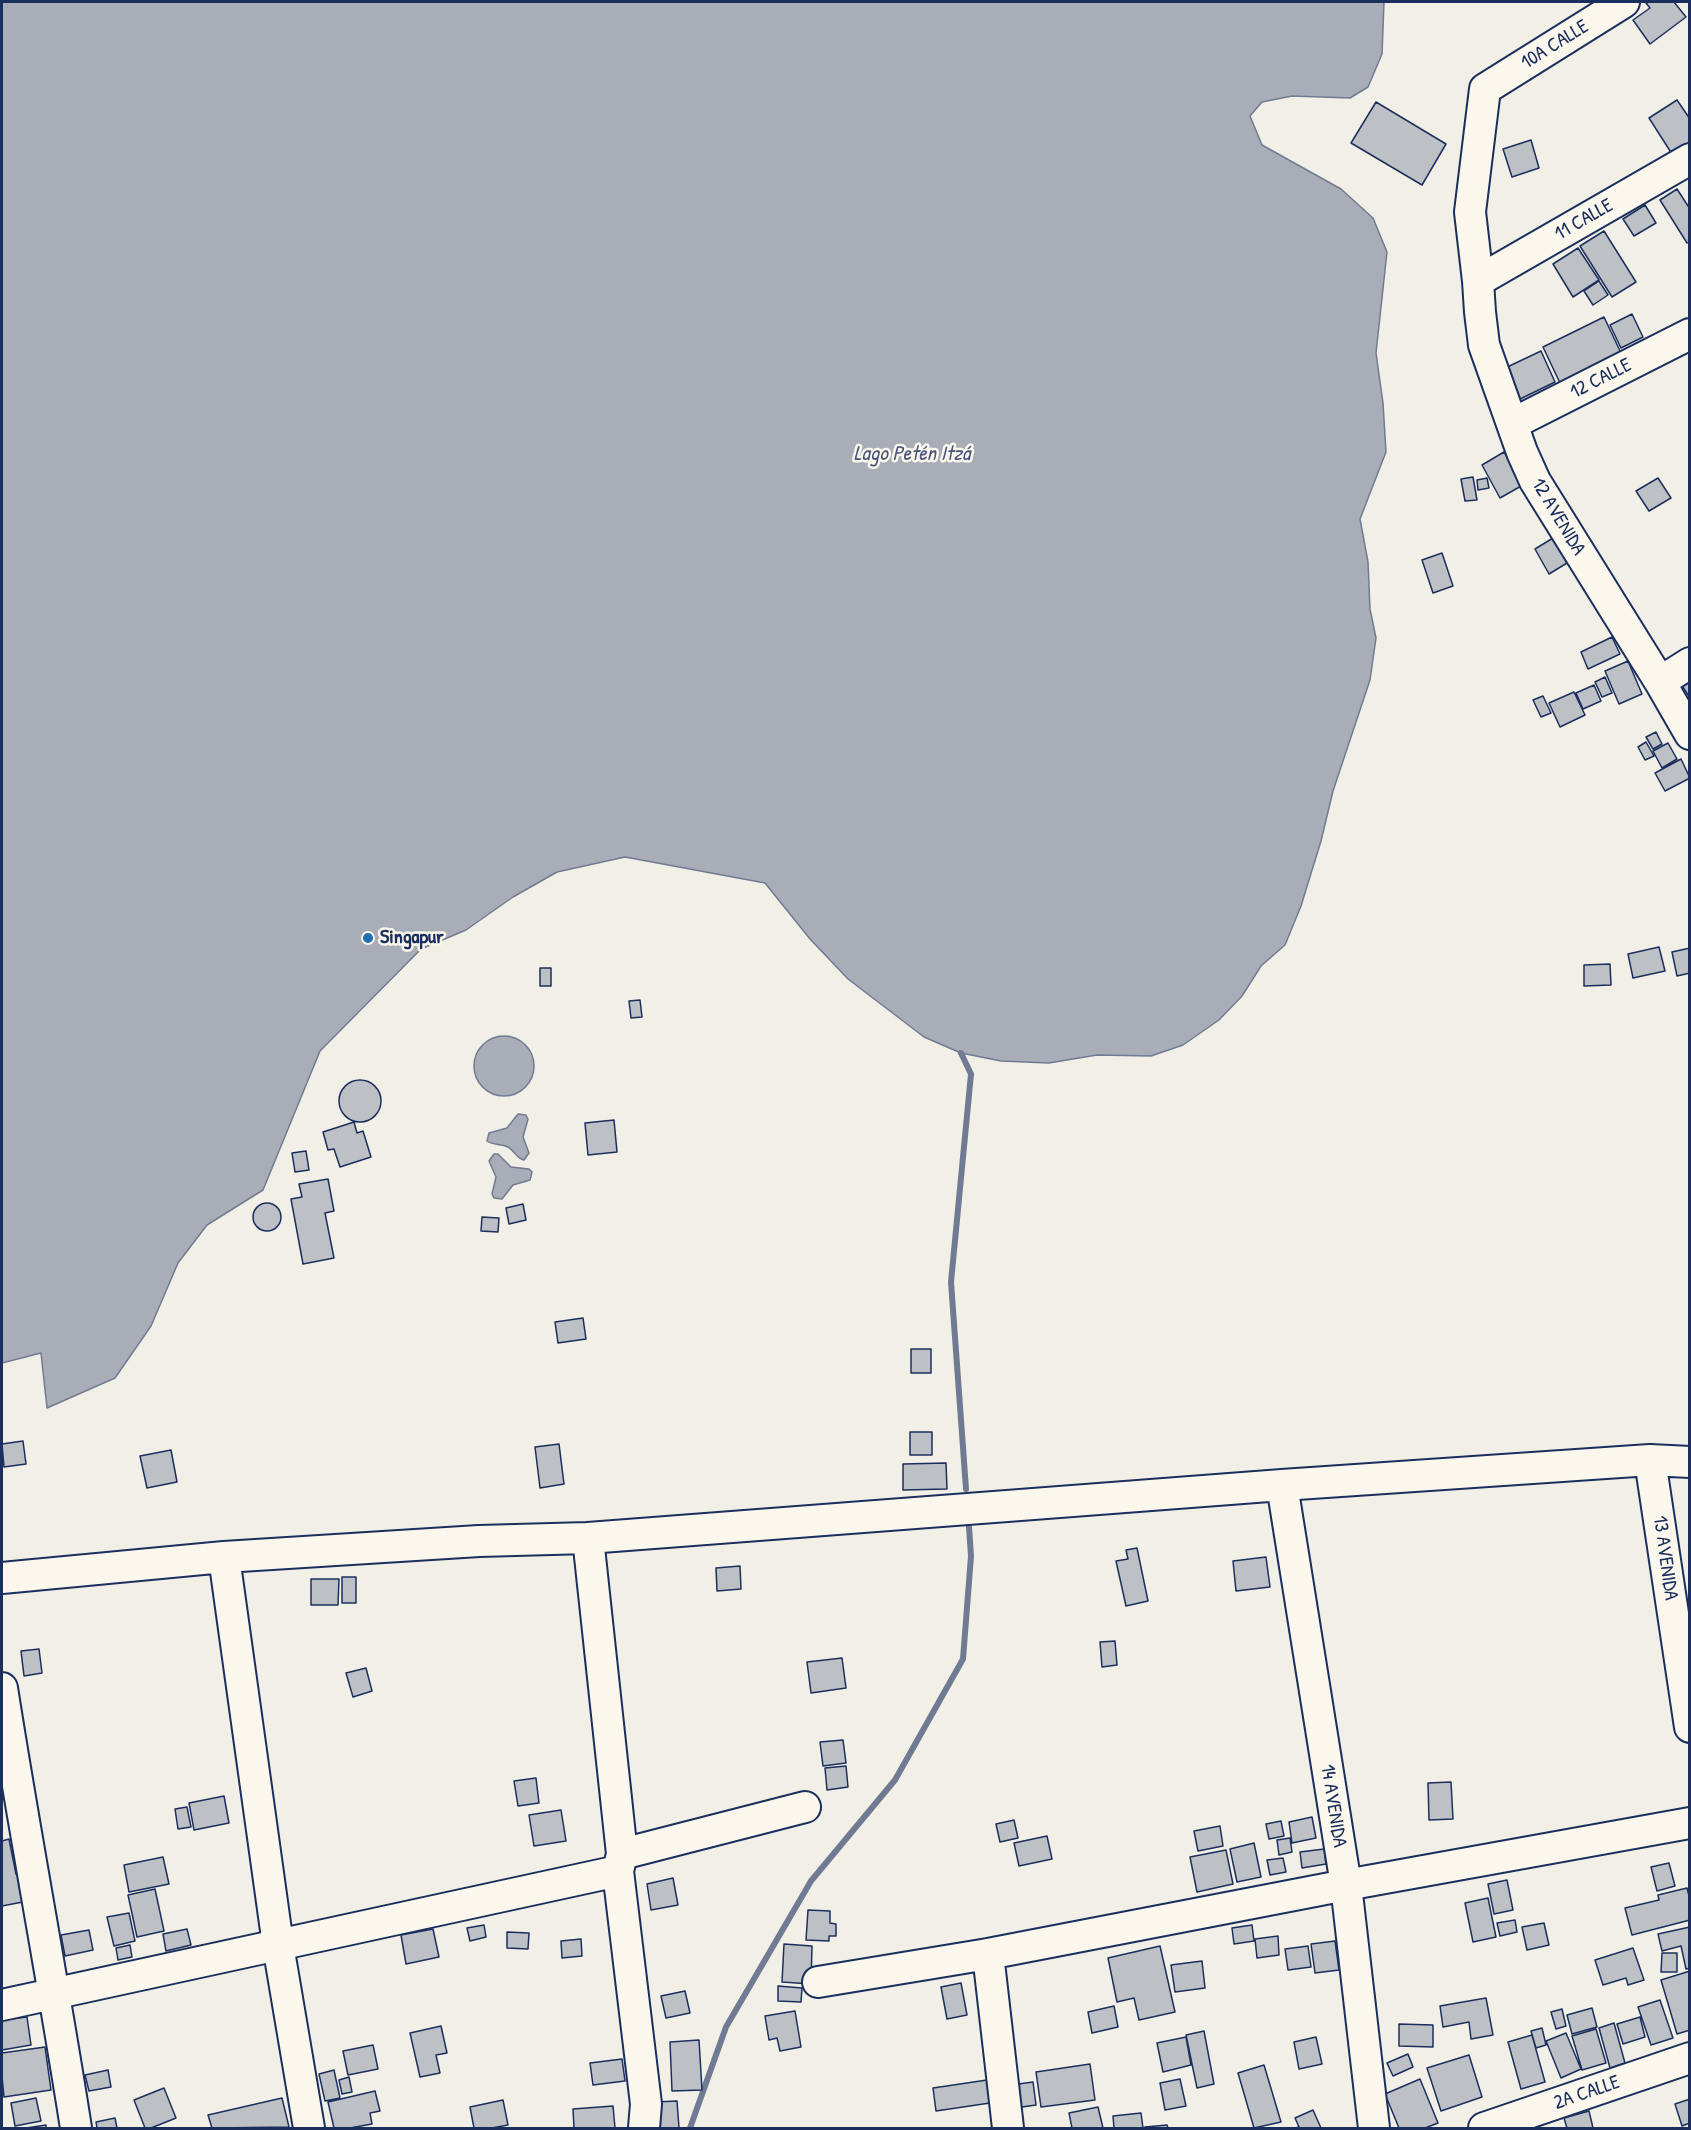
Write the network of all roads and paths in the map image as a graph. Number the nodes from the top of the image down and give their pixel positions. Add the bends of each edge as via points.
1 (1624, 2) edge
2 (1485, 89) joint
3 (1689, 159) edge
4 (1478, 280) junction
5 (1689, 334) edge
6 (1512, 424) junction
7 (1689, 663) edge
8 (1660, 682) junction
9 (1689, 734) edge
10 (1650, 1461) junction
11 (1689, 1462) edge
12 (1282, 1485) junction
13 (588, 1538) junction
14 (224, 1557) junction
15 (2, 1578) edge
16 (2, 1688) edge
17 (1689, 1727) edge
18 (805, 1807) dead end
19 (11, 1812) edge
20 (1689, 1823) edge
21 (620, 1863) junction
22 (1346, 1885) junction
23 (278, 1945) junction
24 (988, 1954) junction
25 (818, 1982) dead end
26 (55, 1994) junction
27 (2, 2005) edge
28 (1689, 2058) edge
29 (76, 2128) edge
30 (309, 2128) edge
31 (644, 2128) edge
32 (1008, 2128) edge
33 (1374, 2128) edge
34 (1484, 2128) edge

1 - 2 street, 10A CALLE
2 - 4 street, 12 AVENIDA via 1470,212
3 - 4 street, 11 CALLE
4 - 6 street, 12 AVENIDA via 1484,345
5 - 6 street, 12 CALLE
6 - 8 street, 12 AVENIDA via 1535,481
7 - 8 street
8 - 9 street, 12 AVENIDA
10 - 11 street
10 - 12 street
10 - 17 street, 13 AVENIDA
12 - 13 street
12 - 22 street, 14 AVENIDA
13 - 14 street
13 - 21 street
14 - 15 street
14 - 23 street
16 - 19 street
18 - 21 street
19 - 26 street
20 - 22 street
21 - 23 street
21 - 31 street via 646,2104
22 - 24 street
22 - 33 street, 14 AVENIDA
23 - 26 street
23 - 30 street
24 - 25 street
24 - 32 street
26 - 27 street
26 - 29 street
28 - 34 street, 2A CALLE

